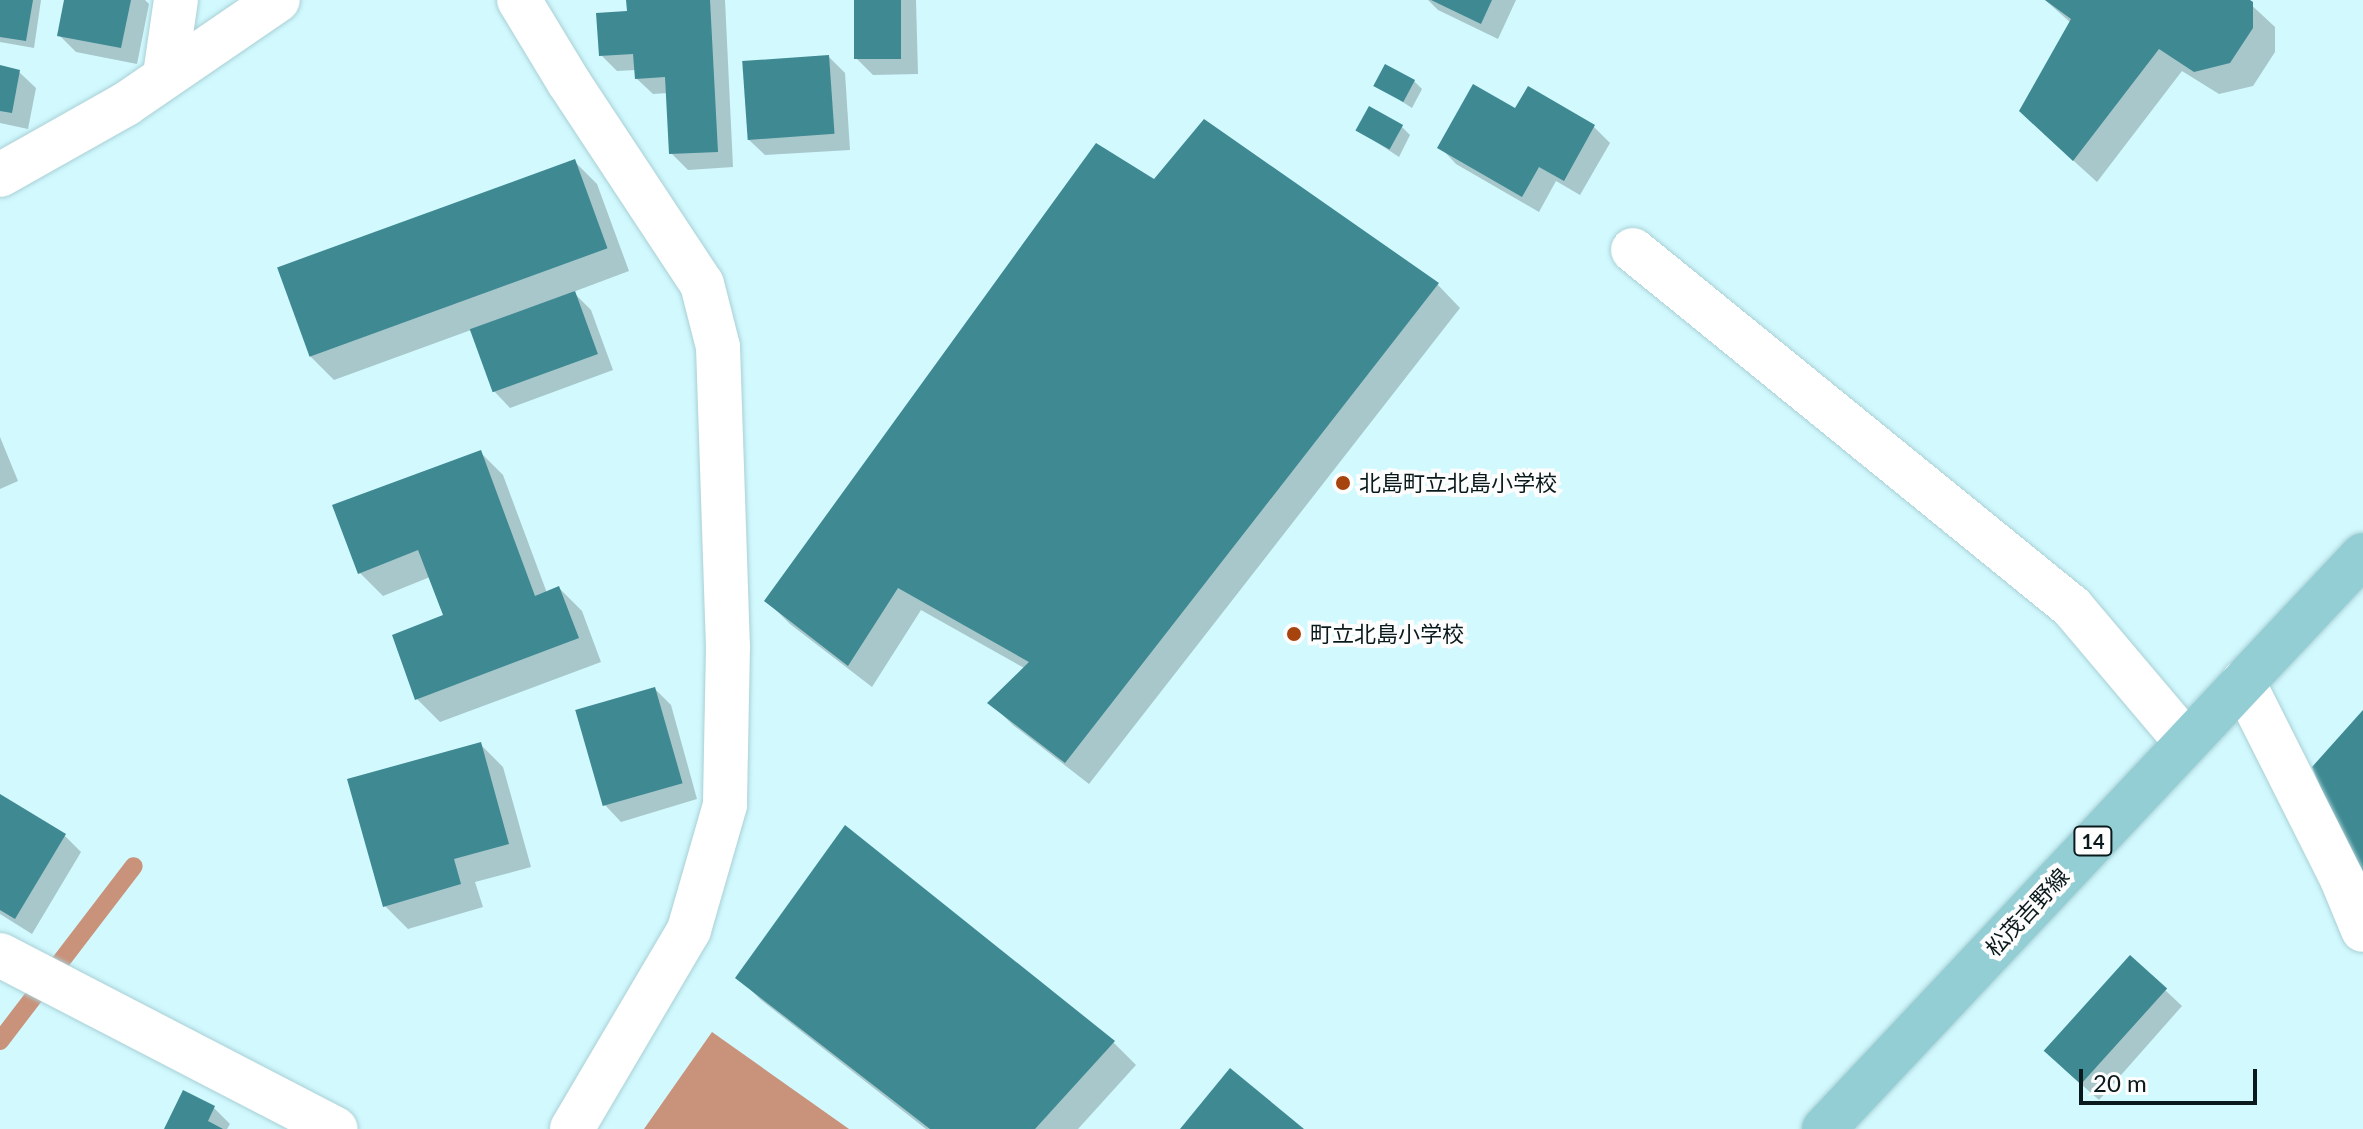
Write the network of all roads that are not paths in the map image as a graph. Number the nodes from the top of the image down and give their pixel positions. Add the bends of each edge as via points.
1 (176, 0) edge
2 (278, 0) edge
3 (519, 0) edge
4 (165, 75) junction
5 (0, 175) edge
6 (1633, 250) dead end
7 (2363, 555) edge
8 (2243, 682) junction
9 (2186, 742) junction
10 (2363, 930) edge
11 (0, 955) edge
12 (336, 1129) edge
13 (572, 1129) edge
14 (1824, 1129) edge

1 - 4 street
2 - 4 street
3 - 13 street via 702,284 718,347 728,646 725,805 689,930
4 - 5 street via 126,104
6 - 9 street via 2072,607
7 - 8 main road, 松茂吉野線 / 14
8 - 9 main road, 松茂吉野線 / 14
8 - 10 street
9 - 14 main road, 松茂吉野線 / 14
11 - 12 street

